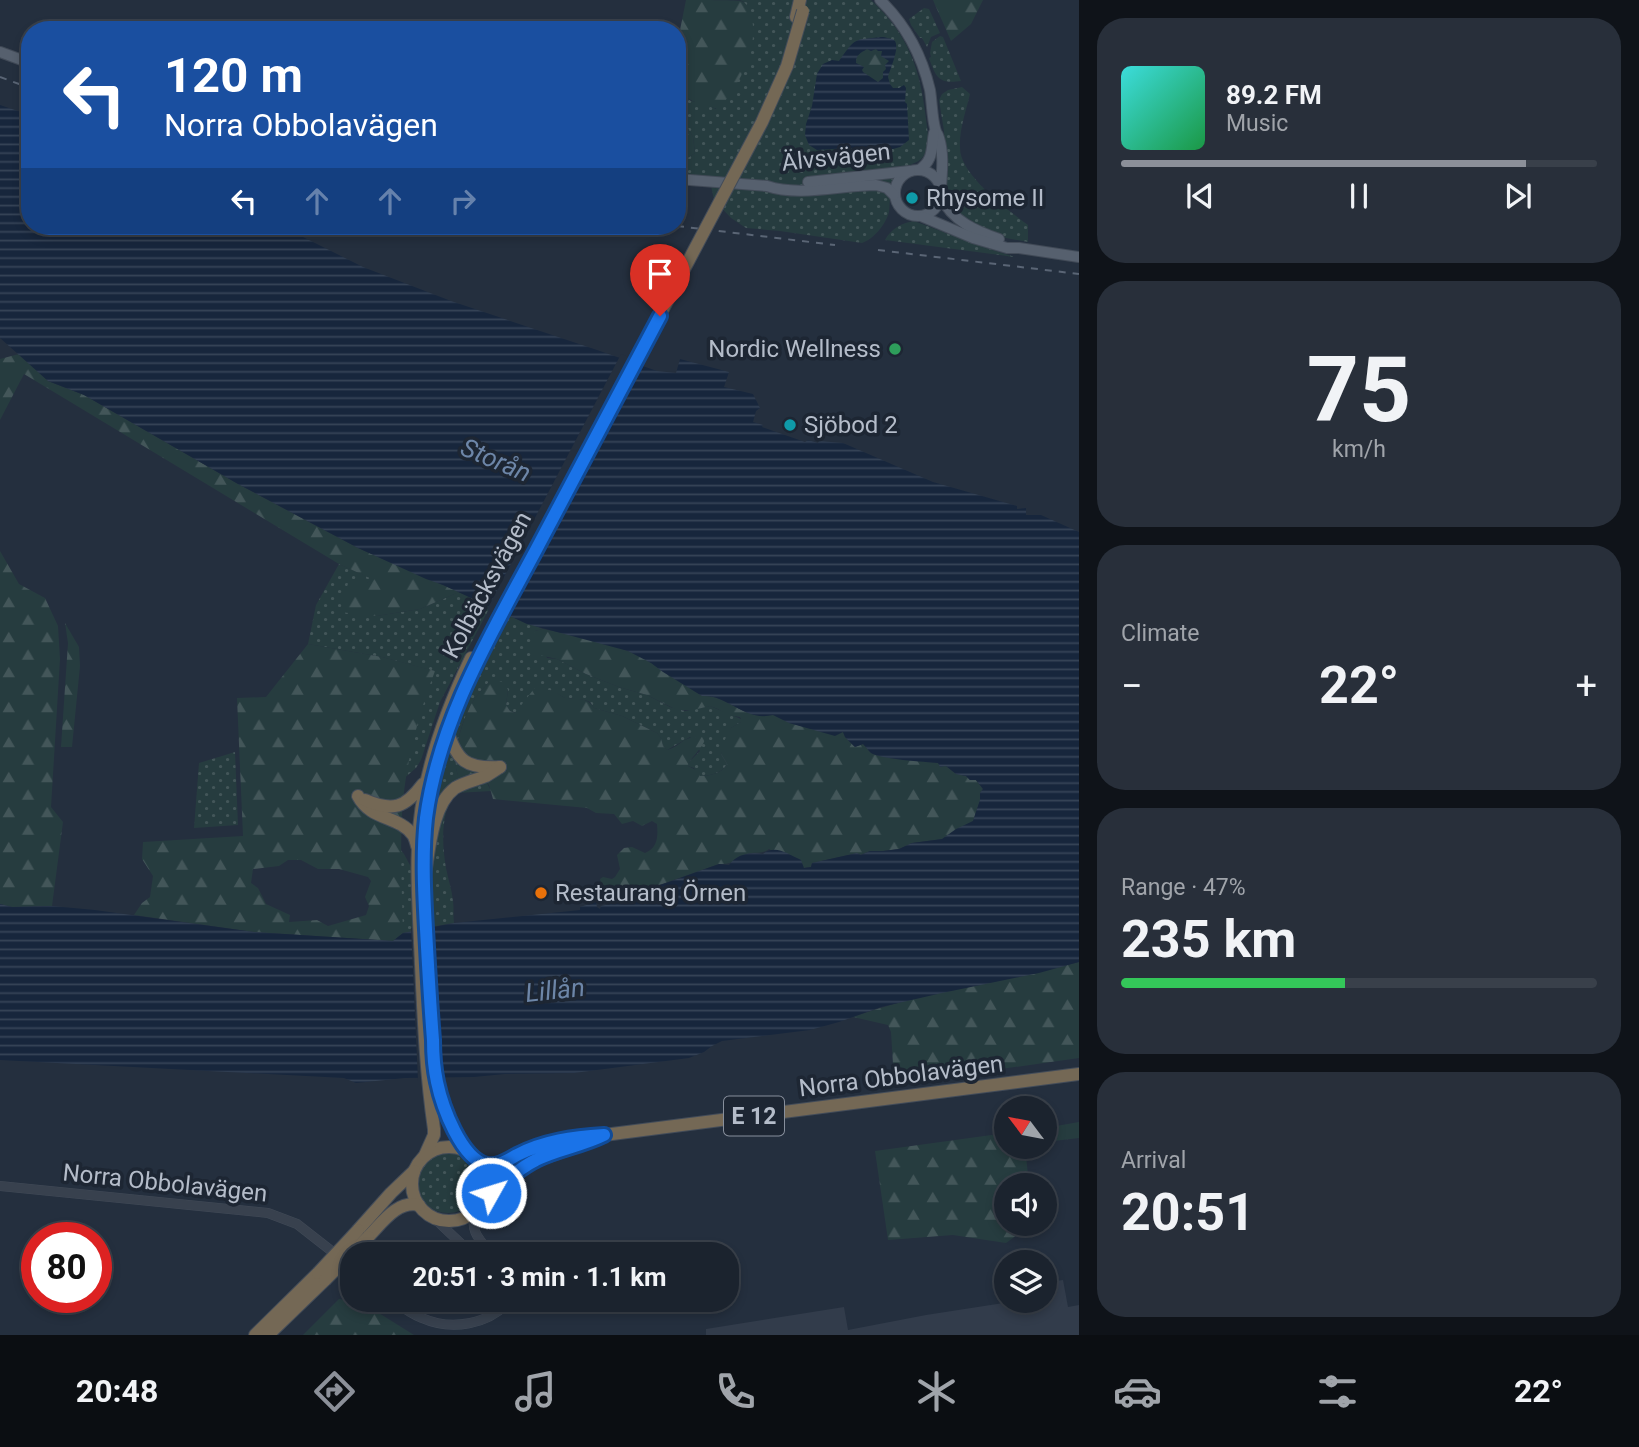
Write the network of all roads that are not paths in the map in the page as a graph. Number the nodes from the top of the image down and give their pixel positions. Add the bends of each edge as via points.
1 (800, 0) edge
2 (806, 0) edge
3 (880, 0) edge
4 (0, 52) edge
5 (21, 60) edge
6 (936, 130) junction
7 (915, 170) junction
8 (686, 181) edge
9 (767, 186) junction
10 (941, 192) junction
11 (894, 195) junction
12 (923, 217) junction
13 (1019, 248) junction
14 (1079, 257) edge
15 (474, 659) junction
16 (447, 730) junction
17 (426, 780) junction
18 (418, 849) junction
19 (424, 881) junction
20 (421, 895) junction
21 (1079, 1074) edge
22 (435, 1097) junction
23 (604, 1135) junction
24 (467, 1152) junction
25 (425, 1155) junction
26 (478, 1161) junction
27 (415, 1171) junction
28 (0, 1185) edge
29 (483, 1198) junction
30 (419, 1205) junction
31 (475, 1210) junction
32 (432, 1216) junction
33 (363, 1233) junction
34 (459, 1242) edge
35 (482, 1242) edge
36 (340, 1258) edge
37 (321, 1277) junction
38 (412, 1312) edge
39 (499, 1312) edge
40 (254, 1335) edge
41 (268, 1335) edge

1 - 15 highway, Kolbäcksvägen via 782,60 751,129
2 - 15 highway, Kolbäcksvägen, bridge via 786,66 762,122
3 - 6 main road via 908,33 920,58
4 - 5 main road
6 - 7 main road via 930,159
6 - 10 main road via 943,166
7 - 9 main road, Älvsvägen
7 - 10 main road via 933,175
7 - 11 main road via 898,180
8 - 9 main road, Älvsvägen
9 - 11 main road, Älvsvägen via 794,190 876,185
10 - 12 main road via 938,206
10 - 13 main road via 946,208 956,218
11 - 12 main road via 906,214
12 - 13 main road via 973,238
13 - 14 main road
15 - 16 highway, Kolbäcksvägen
15 - 17 highway, Kolbäcksvägen via 442,723
16 - 19 highway, Kolbäcksvägen via 426,820
16 - 19 highway via 455,752 466,762 500,767 463,784 445,799 432,830
17 - 18 highway, Kolbäcksvägen
17 - 18 highway via 414,796 396,807 358,796 368,809 406,829
18 - 20 highway, Kolbäcksvägen
19 - 20 highway, Kolbäcksvägen
20 - 22 highway, Kolbäcksvägen via 425,1036
21 - 23 highway, Norra Obbolavägen / E 12
22 - 24 highway, Kolbäcksvägen
22 - 25 highway, Kolbäcksvägen via 434,1135
23 - 26 highway, Norra Obbolavägen / E 12 via 551,1142 494,1165
23 - 29 highway, Norra Obbolavägen / E 12 via 534,1161
24 - 25 highway via 450,1147
24 - 26 highway
25 - 27 highway
26 - 29 highway via 486,1182
27 - 30 highway via 412,1188
27 - 33 highway via 391,1193
28 - 36 street, Norra Obbolavägen via 268,1213 297,1224
29 - 31 highway
30 - 32 highway
30 - 33 highway via 398,1208
31 - 32 highway via 453,1220
31 - 35 street via 473,1227
32 - 34 street
33 - 37 highway, bridge
37 - 40 highway
37 - 41 highway
38 - 39 street via 430,1322 456,1325

